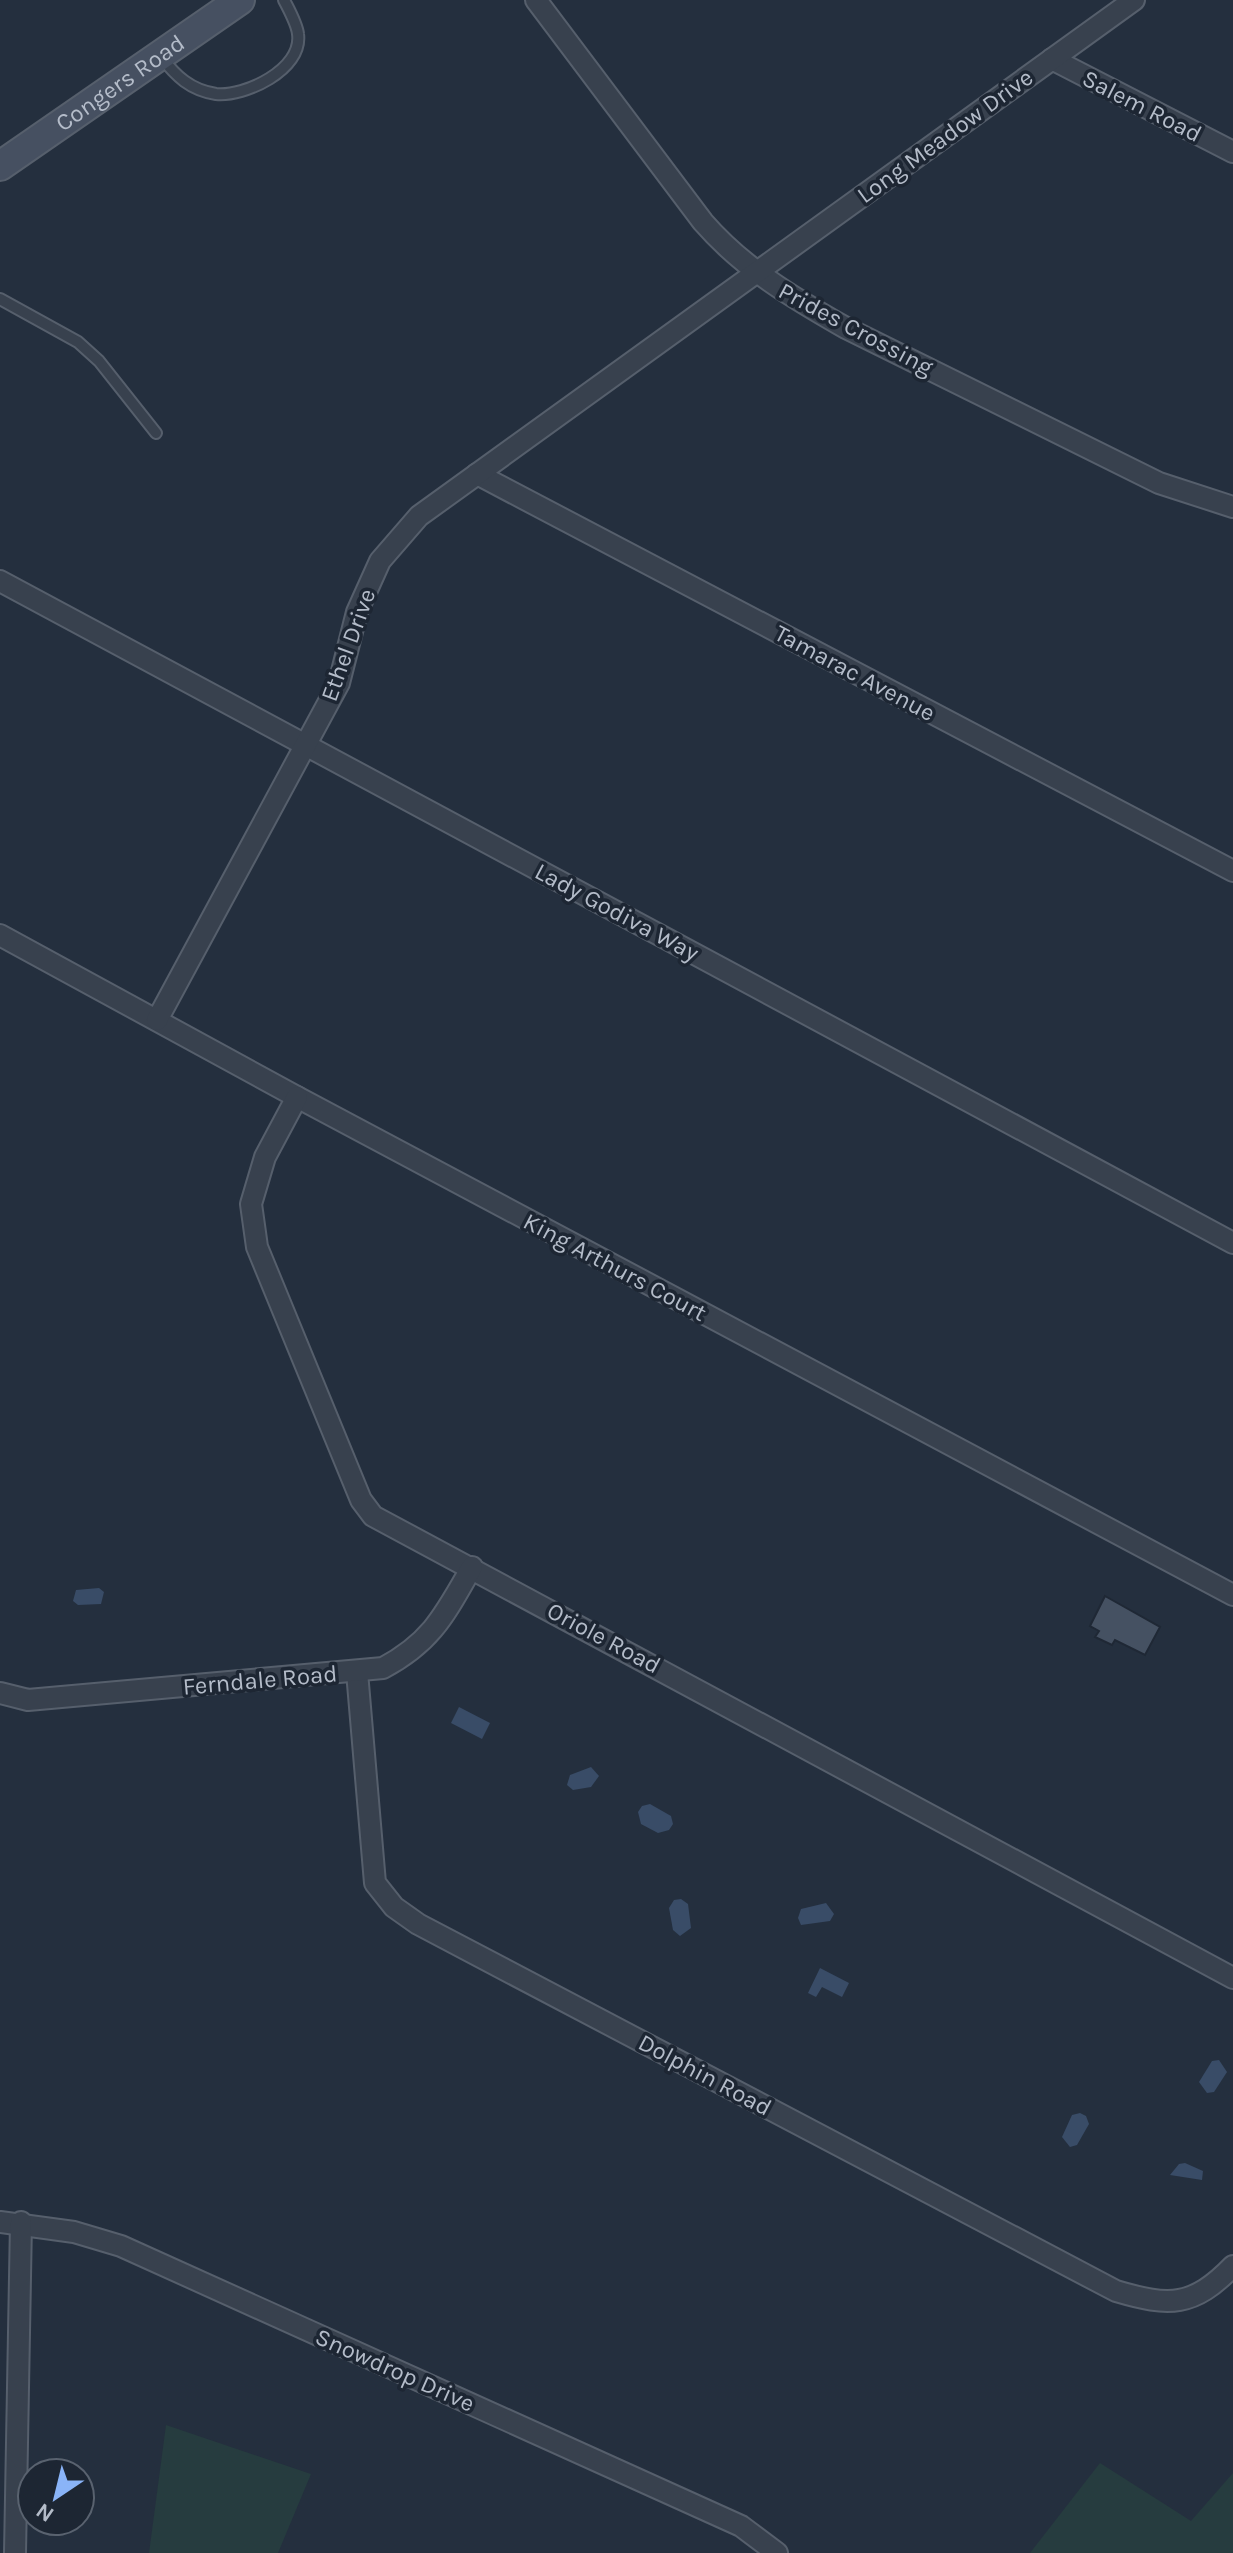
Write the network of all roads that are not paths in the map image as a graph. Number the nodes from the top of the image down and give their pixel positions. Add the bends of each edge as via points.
1 (240, 0) edge
2 (284, 0) edge
3 (536, 0) edge
4 (1134, 0) edge
5 (160, 55) junction
6 (1052, 59) junction
7 (1233, 152) edge
8 (0, 166) edge
9 (756, 272) junction
10 (0, 299) edge
11 (156, 433) dead end
12 (477, 474) junction
13 (1233, 507) edge
14 (0, 581) edge
15 (307, 745) junction
16 (1233, 871) edge
17 (0, 935) edge
18 (157, 1020) junction
19 (297, 1097) junction
20 (1233, 1243) edge
21 (472, 1567) junction
22 (1233, 1595) edge
23 (357, 1672) junction
24 (0, 1693) edge
25 (1233, 1978) edge
26 (10, 2222) edge
27 (1233, 2266) edge
28 (15, 2553) edge
29 (777, 2553) edge

1 - 5 street, Congers Road
2 - 5 lane via 299,35 296,50 282,69 255,86 229,94 205,91 180,80
3 - 9 street, Prides Crossing via 703,222
4 - 6 street, Long Meadow Drive
5 - 8 street, Congers Road
6 - 7 street, Salem Road
6 - 9 street, Long Meadow Drive
9 - 12 street, Ethel Drive
9 - 13 street, Prides Crossing via 846,328 1159,483
10 - 11 lane via 78,342
12 - 15 street, Ethel Drive via 419,516 380,561 357,612 339,683
12 - 16 street, Tamarac Avenue
14 - 15 street, Lady Godiva Way
15 - 18 street, Ethel Drive
15 - 20 street, Lady Godiva Way
17 - 18 street, King Arthurs Court
18 - 19 street, King Arthurs Court
19 - 21 street, Oriole Road via 265,1157 251,1204 257,1247 361,1500 389,1527
19 - 22 street, King Arthurs Court
21 - 23 street, Ferndale Road via 437,1628 412,1652 383,1668
21 - 25 street, Oriole Road
23 - 24 street, Ferndale Road via 28,1700
23 - 27 street, Dolphin Road via 375,1883 394,1907 418,1924 1116,2291 1177,2303 1211,2289
26 - 28 street
26 - 29 street, Snowdrop Drive via 121,2246 741,2526

